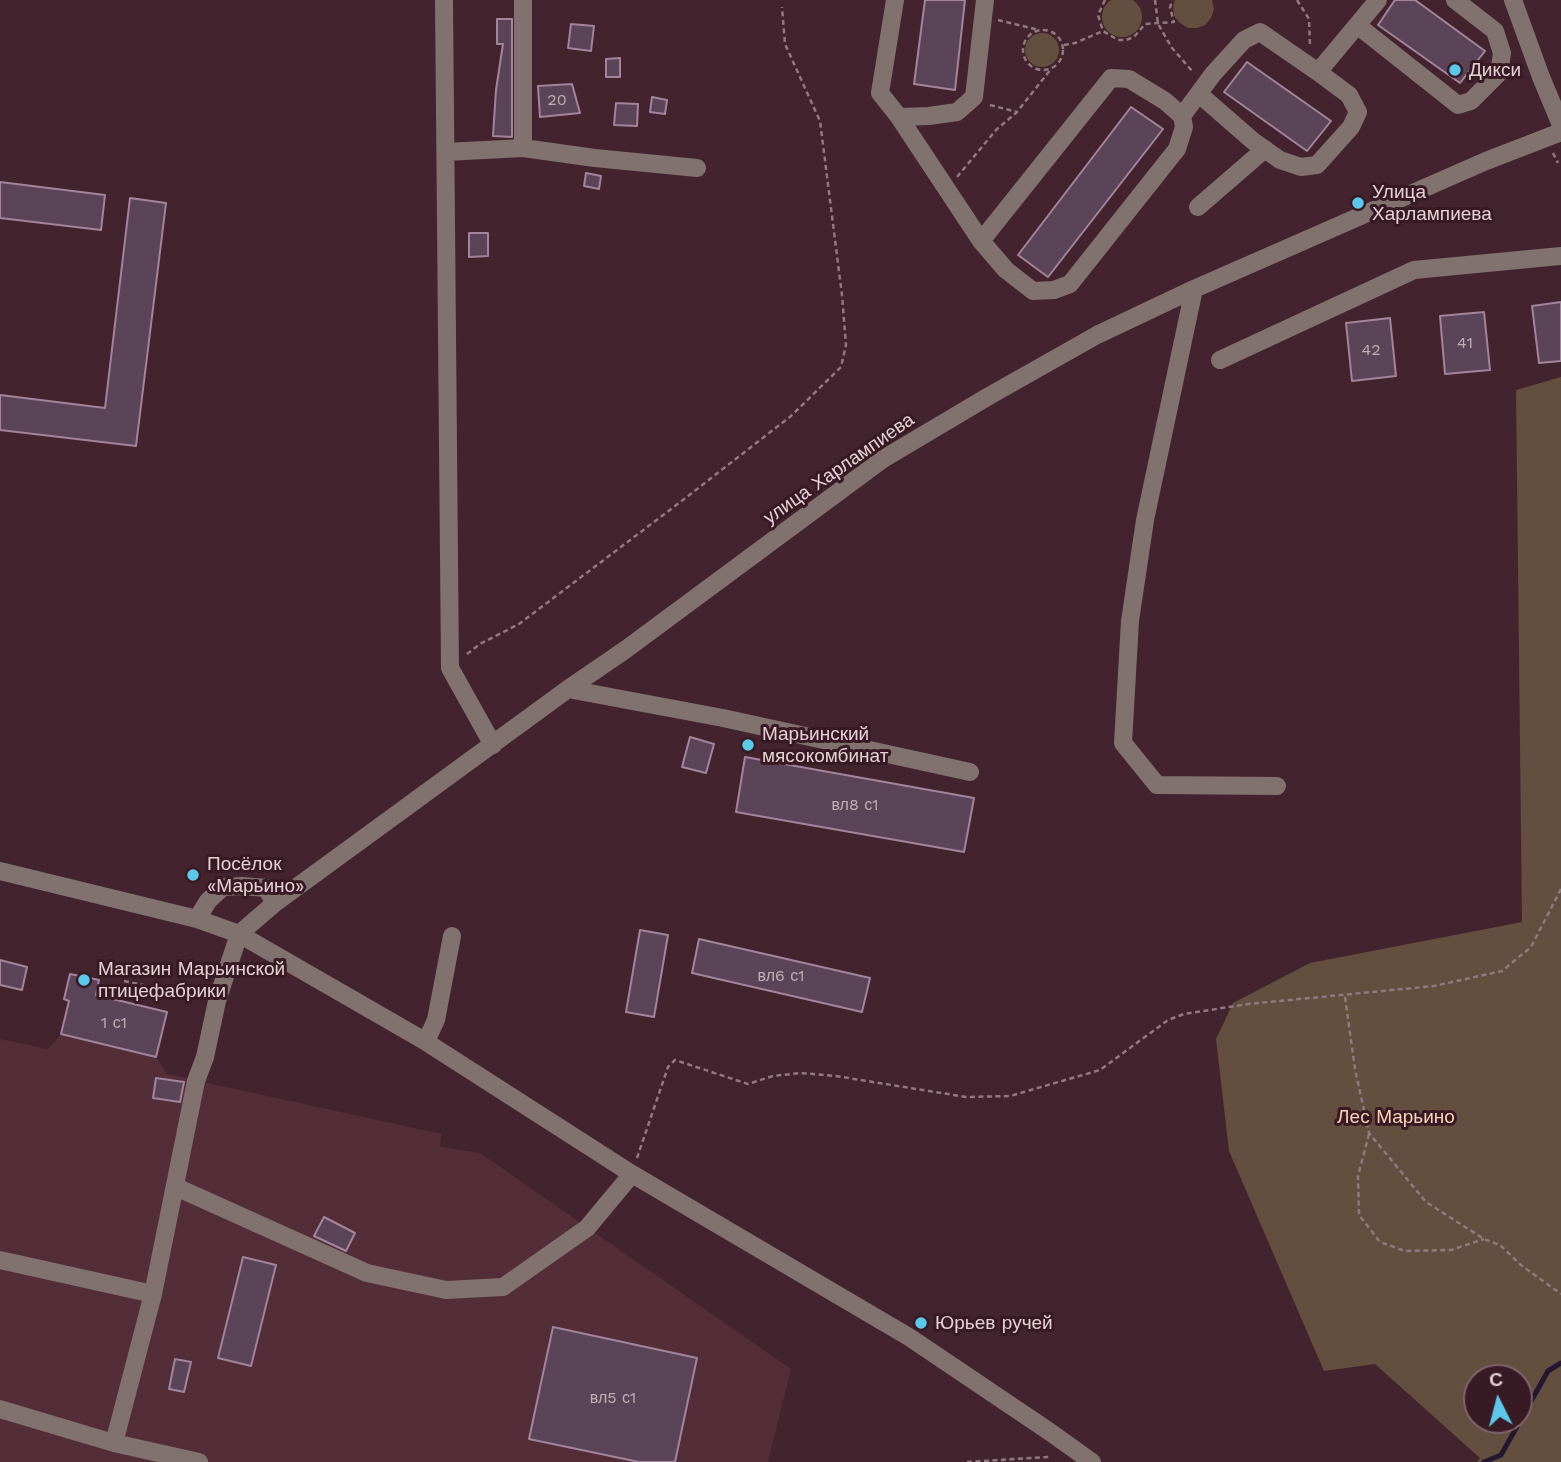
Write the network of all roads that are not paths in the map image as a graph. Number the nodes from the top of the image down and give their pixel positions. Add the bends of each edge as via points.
1 (444, 0) edge
2 (523, 0) edge
3 (895, 0) edge
4 (1378, 0) edge
5 (1455, 0) edge
6 (1513, 0) edge
7 (984, 9) edge
8 (1357, 25) junction
9 (1312, 68) junction
10 (1203, 89) junction
11 (1182, 116) junction
12 (898, 117) junction
13 (1561, 125) edge
14 (1561, 132) edge
15 (523, 148) junction
16 (1265, 149) junction
17 (446, 152) junction
18 (697, 168) dead end
19 (1198, 207) dead end
20 (981, 241) junction
21 (1561, 256) edge
22 (1194, 289) junction
23 (1220, 360) dead end
24 (568, 689) junction
25 (493, 745) junction
26 (970, 772) dead end
27 (1277, 786) dead end
28 (0, 871) edge
29 (275, 903) junction
30 (197, 919) junction
31 (239, 934) junction
32 (452, 936) dead end
33 (424, 1040) junction
34 (632, 1174) junction
35 (176, 1187) junction
36 (0, 1260) edge
37 (153, 1294) junction
38 (0, 1409) edge
39 (114, 1443) junction
40 (199, 1462) edge
41 (1092, 1462) edge

1 - 17 street
2 - 15 street
3 - 12 street via 880,93
4 - 8 street
5 - 8 street via 1495,31 1502,53 1499,73 1471,101 1458,105
6 - 13 street
7 - 12 street via 974,97 957,112
8 - 9 street
9 - 10 street via 1260,32 1244,40
9 - 16 street via 1349,95 1358,112 1352,127 1317,165 1301,167
10 - 11 street
10 - 16 street
11 - 20 street via 1129,79 1111,78
11 - 20 street via 1184,127 1177,149 1070,284 1033,291 1006,270
12 - 20 street
14 - 22 street, улица Харлампиева
15 - 17 street
15 - 18 street
16 - 19 street
17 - 25 street via 450,668
21 - 23 street via 1415,270
22 - 24 street, улица Харлампиева via 1097,335 883,459
22 - 27 street via 1144,520 1130,621 1122,743 1157,785
24 - 25 street, улица Харлампиева
24 - 26 street
25 - 29 street, улица Харлампиева
28 - 30 street
29 - 30 street via 266,888 223,887
29 - 31 street, улица Харлампиева
30 - 31 street
31 - 33 street
31 - 35 street via 196,1081
32 - 33 street via 436,1020
33 - 34 street
34 - 35 street via 587,1228 503,1287 446,1290 367,1273
34 - 41 street via 909,1337
35 - 37 street
36 - 37 street
37 - 39 street
38 - 39 street
39 - 40 street

